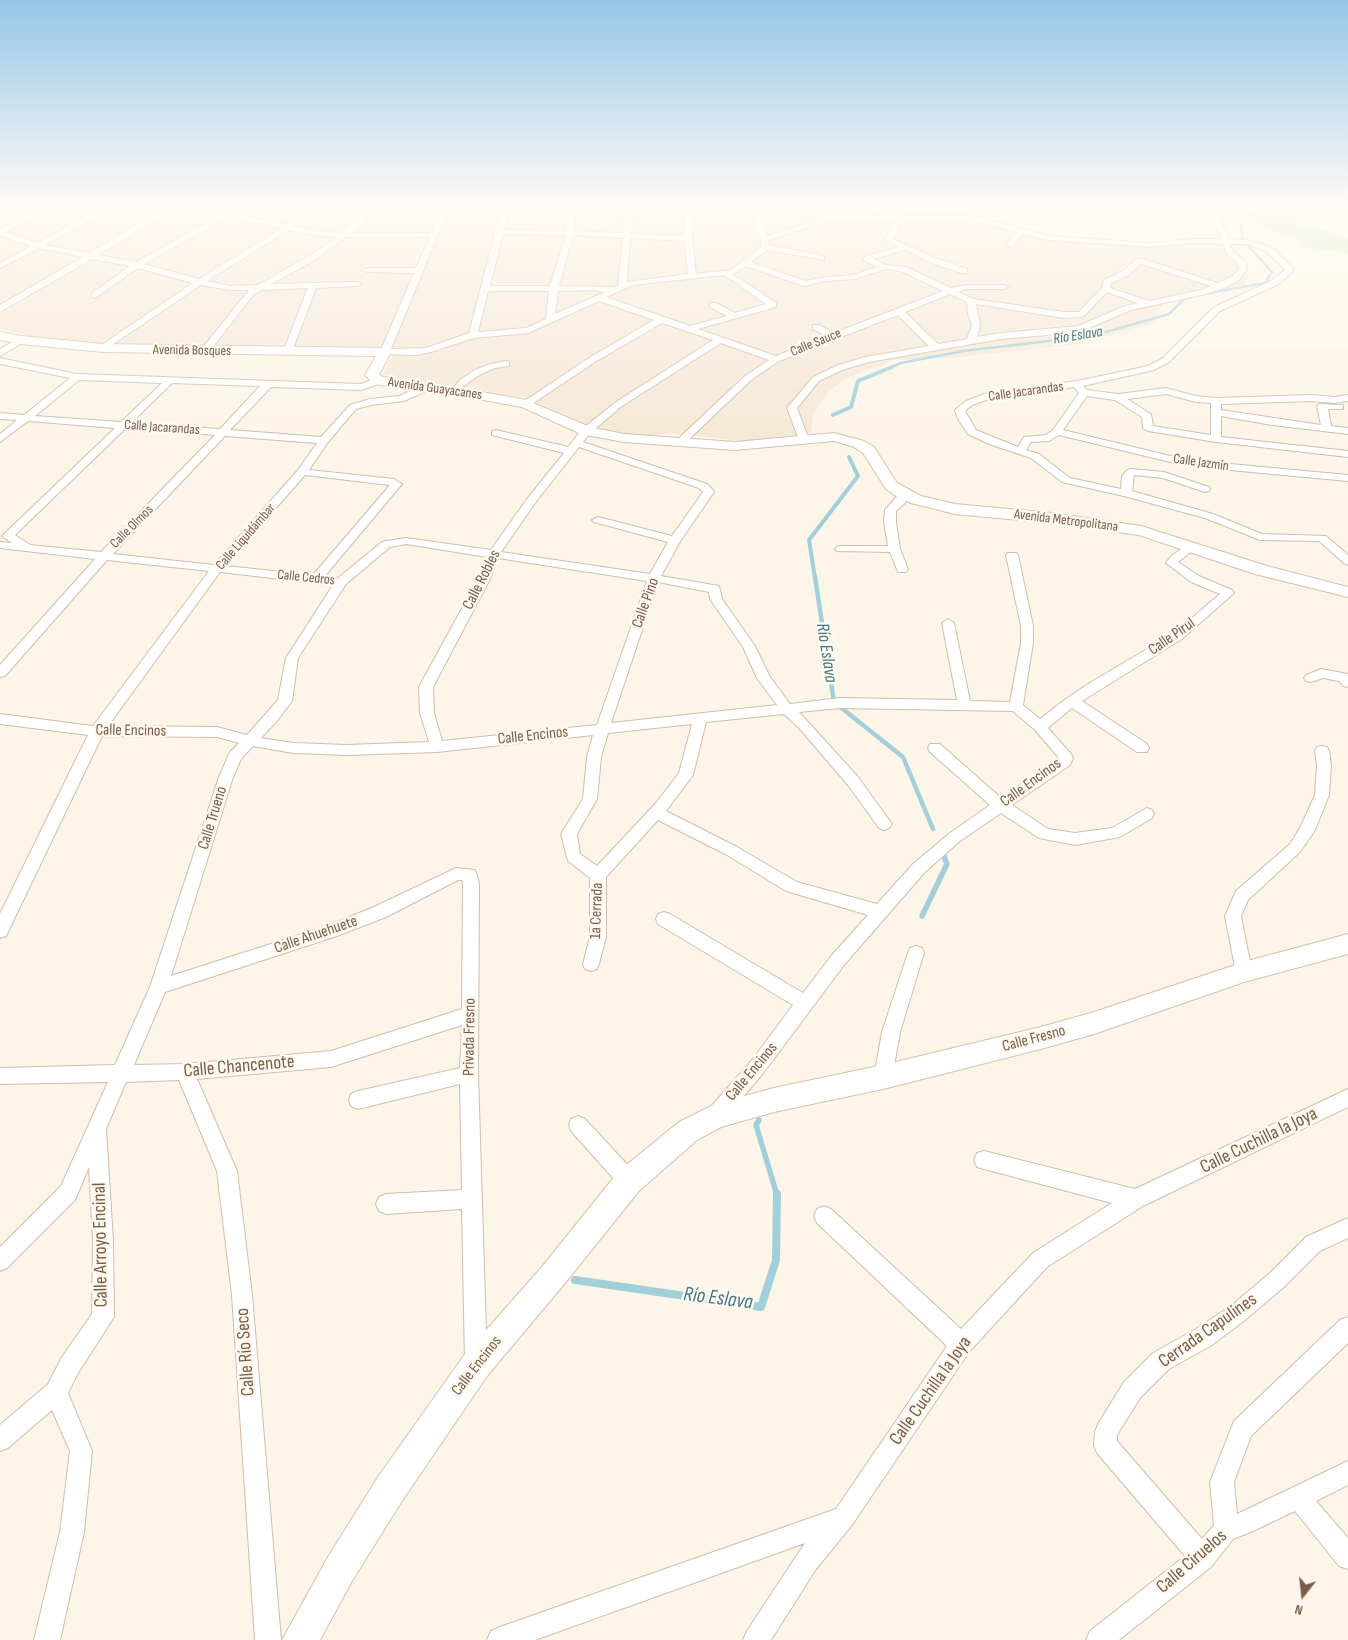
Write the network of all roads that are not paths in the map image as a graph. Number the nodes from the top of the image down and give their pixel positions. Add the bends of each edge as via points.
1 (50, 280) edge
2 (116, 280) edge
3 (191, 280) edge
4 (204, 280) edge
5 (273, 280) edge
6 (360, 280) edge
7 (416, 280) edge
8 (487, 280) edge
9 (556, 280) edge
10 (619, 280) edge
11 (655, 280) edge
12 (736, 280) edge
13 (792, 280) edge
14 (824, 280) edge
15 (927, 280) edge
16 (1110, 280) edge
17 (1200, 280) edge
18 (1233, 280) edge
19 (1278, 280) edge
20 (200, 282) junction
21 (313, 286) junction
22 (1221, 286) junction
23 (1004, 287) dead end
24 (258, 288) junction
25 (554, 288) junction
26 (618, 288) junction
27 (485, 289) junction
28 (1106, 289) junction
29 (951, 290) junction
30 (94, 295) dead end
31 (600, 298) junction
32 (971, 301) junction
33 (713, 304) dead end
34 (1148, 304) junction
35 (0, 308) edge
36 (898, 310) junction
37 (1064, 315) junction
38 (734, 316) junction
39 (662, 319) junction
40 (550, 320) junction
41 (816, 327) dead end
42 (689, 329) junction
43 (1071, 330) junction
44 (473, 335) junction
45 (0, 336) edge
46 (832, 336) junction
47 (721, 339) junction
48 (21, 340) junction
49 (971, 342) junction
50 (103, 348) junction
51 (937, 348) junction
52 (1, 351) edge
53 (205, 351) junction
54 (288, 352) junction
55 (385, 352) junction
56 (776, 359) junction
57 (0, 361) edge
58 (506, 364) dead end
59 (77, 377) junction
60 (169, 381) junction
61 (379, 381) junction
62 (1077, 384) junction
63 (266, 385) junction
64 (426, 388) junction
65 (455, 391) junction
66 (1084, 393) junction
67 (1118, 397) junction
68 (1348, 398) edge
69 (1216, 401) junction
70 (526, 404) junction
71 (1340, 405) edge
72 (1216, 412) junction
73 (0, 416) edge
74 (26, 418) junction
75 (122, 426) junction
76 (1327, 429) junction
77 (1348, 431) edge
78 (223, 432) junction
79 (1057, 432) junction
80 (496, 433) dead end
81 (1216, 439) junction
82 (0, 440) edge
83 (324, 440) junction
84 (804, 440) junction
85 (681, 441) junction
86 (578, 442) junction
87 (1020, 451) junction
88 (1348, 454) edge
89 (302, 472) junction
90 (1348, 478) edge
91 (1205, 489) dead end
92 (1126, 493) junction
93 (904, 494) junction
94 (598, 520) dead end
95 (675, 540) junction
96 (0, 545) edge
97 (1191, 547) junction
98 (28, 548) junction
99 (841, 550) dead end
100 (894, 550) junction
101 (493, 555) junction
102 (1012, 555) dead end
103 (104, 556) junction
104 (1348, 561) edge
105 (217, 568) junction
106 (902, 569) dead end
107 (654, 578) junction
108 (316, 580) junction
109 (341, 582) junction
110 (1345, 590) edge
111 (948, 623) dead end
112 (0, 672) edge
113 (1311, 678) dead end
114 (1348, 683) edge
115 (1072, 701) junction
116 (964, 704) junction
117 (1016, 707) junction
118 (787, 709) junction
119 (700, 718) junction
120 (0, 719) edge
121 (1040, 727) junction
122 (602, 728) junction
123 (97, 731) junction
124 (250, 741) junction
125 (437, 746) junction
126 (935, 748) dead end
127 (1142, 748) dead end
128 (1322, 751) dead end
129 (1000, 805) junction
130 (656, 812) junction
131 (1147, 814) dead end
132 (884, 824) dead end
133 (469, 874) joint
134 (598, 875) junction
135 (881, 912) junction
136 (664, 919) dead end
137 (0, 931) edge
138 (1348, 944) edge
139 (916, 953) dead end
140 (591, 964) dead end
141 (1244, 972) junction
142 (158, 987) junction
143 (806, 1004) junction
144 (471, 1014) junction
145 (185, 1072) junction
146 (469, 1074) junction
147 (119, 1075) junction
148 (0, 1076) edge
149 (884, 1077) junction
150 (1348, 1098) edge
151 (358, 1100) dead end
152 (715, 1116) junction
153 (578, 1125) dead end
154 (97, 1129) junction
155 (984, 1160) dead end
156 (629, 1181) junction
157 (1136, 1199) junction
158 (472, 1200) junction
159 (386, 1204) dead end
160 (824, 1216) dead end
161 (1348, 1228) edge
162 (0, 1261) edge
163 (1348, 1328) edge
164 (961, 1344) junction
165 (476, 1365) junction
166 (56, 1392) junction
167 (0, 1440) edge
168 (1348, 1473) edge
169 (1298, 1497) junction
170 (844, 1517) junction
171 (1226, 1530) junction
172 (1348, 1557) edge
173 (1202, 1558) junction
174 (47, 1640) edge
175 (268, 1640) edge
176 (300, 1640) edge
177 (500, 1640) edge
178 (756, 1640) edge
179 (1098, 1640) edge

1 - 35 street
2 - 30 street
3 - 20 street
4 - 20 street
5 - 24 street
6 - 21 street via 355,287 324,283
7 - 55 street
8 - 27 street
9 - 25 street
10 - 26 street
11 - 26 street
12 - 38 street via 773,303 771,307
13 - 14 street via 804,284
15 - 29 street
16 - 28 street
17 - 22 street
18 - 22 street
19 - 62 street, Calle Jacarandas via 1217,309 1166,360 1151,368
20 - 24 street via 230,288
20 - 50 street
21 - 24 street
21 - 54 street
22 - 34 street
23 - 29 street, Calle Sauce via 972,286
24 - 53 street via 251,292
25 - 26 street
25 - 27 street
25 - 40 street
26 - 31 street
27 - 44 street
28 - 34 street
28 - 37 street via 1081,314
29 - 32 street
29 - 36 street, Calle Sauce
31 - 39 street
31 - 40 street
32 - 37 street
32 - 49 street via 976,324
33 - 38 street
34 - 43 street via 1128,308
36 - 46 street, Calle Sauce
36 - 51 street
37 - 43 street via 1064,323
38 - 42 street
39 - 42 street
39 - 70 street
40 - 44 street via 528,330
41 - 46 street
42 - 47 street
43 - 49 street via 1000,336
44 - 55 street via 428,350
45 - 48 street, Avenida Bosques
46 - 56 street, Calle Sauce
47 - 56 street
47 - 86 street, Calle Robles via 619,404
48 - 50 street, Avenida Bosques
48 - 52 street
49 - 51 street
50 - 53 street, Avenida Bosques
51 - 84 street via 868,359 816,379 792,408
53 - 54 street, Avenida Bosques
54 - 55 street, Avenida Bosques
55 - 61 street via 372,375
56 - 85 street, Calle Sauce via 748,378
57 - 59 street, Avenida Guayacanes
58 - 65 street via 478,372
59 - 60 street, Avenida Guayacanes
59 - 74 street
60 - 63 street, Avenida Guayacanes
60 - 75 street
61 - 63 street, Avenida Guayacanes via 361,387
61 - 64 street, Avenida Guayacanes
62 - 66 street
62 - 87 street, Calle Jacarandas via 987,396 960,410 972,432
63 - 78 street, Calle Olmos
64 - 65 street, Avenida Guayacanes
64 - 83 street, Calle Liquidámbar via 401,399 356,405
65 - 70 street, Avenida Guayacanes
66 - 67 street, Calle Jacarandas
66 - 79 street
67 - 69 street via 1166,392
67 - 81 street via 1147,416 1148,428
68 - 71 street
69 - 71 street via 1312,398
69 - 72 street
70 - 86 street, Avenida Guayacanes
71 - 76 street via 1322,406
72 - 76 street
72 - 81 street
73 - 74 street, Calle Jacarandas
74 - 75 street, Calle Jacarandas
74 - 82 street
75 - 78 street, Calle Jacarandas
75 - 98 street via 8,536
76 - 77 street
78 - 83 street, Calle Jacarandas
78 - 103 street, Calle Olmos
79 - 87 street via 1049,438 1028,439
79 - 90 street, Calle Jazmín via 1187,463
80 - 86 street
81 - 88 street
83 - 89 street, Calle Liquidámbar
84 - 85 street, Avenida Guayacanes via 735,446
84 - 93 street, Avenida Metropolitana via 834,437 860,444 875,457 891,486
85 - 86 street, Avenida Guayacanes via 624,438
86 - 95 street, Calle Pino via 708,489
86 - 101 street, Calle Robles
87 - 92 street, Calle Jacarandas via 1035,456 1066,480
89 - 105 street, Calle Liquidámbar
89 - 108 street via 397,484
91 - 92 street via 1164,475 1131,472 1127,476
92 - 104 street, Calle Jacarandas via 1209,516 1260,537 1322,538
93 - 97 street, Avenida Metropolitana via 955,509 1141,531
93 - 100 street via 891,510
94 - 95 street
95 - 107 street, Calle Pino
96 - 98 street, Calle Cedros
97 - 110 street, Avenida Metropolitana via 1260,570
97 - 115 street, Calle Pirul via 1172,563 1195,579 1228,593 1178,636
98 - 103 street, Calle Cedros
99 - 100 street
100 - 106 street
101 - 107 street, Calle Cedros
101 - 109 street, Calle Cedros via 396,542 386,544
101 - 125 street, Calle Robles via 484,579 426,687 427,714
102 - 117 street via 1028,626
103 - 105 street, Calle Cedros
103 - 112 street, Calle Olmos
105 - 108 street, Calle Cedros
105 - 123 street, Calle Liquidámbar
107 - 118 street, Calle Cedros via 715,589 716,600
107 - 122 street, Calle Pino
108 - 109 street, Calle Cedros
109 - 124 street, Calle Trueno via 292,658 285,701
111 - 116 street
113 - 114 street via 1321,673 1343,677
115 - 121 street, Calle Pirul
115 - 127 street
116 - 117 street, Calle Encinos
116 - 118 street, Calle Encinos via 834,704
117 - 121 street, Calle Encinos
118 - 119 street, Calle Encinos
118 - 132 street via 853,781
119 - 122 street, Calle Encinos
119 - 130 street via 686,775
120 - 123 street, Calle Encinos
121 - 129 street, Calle Encinos via 1066,758
122 - 125 street, Calle Encinos
122 - 134 street, 1a Cerrada via 594,757 590,799 568,834 573,857
123 - 124 street, Calle Encinos via 217,732
123 - 137 street, Calle Liquidámbar
124 - 125 street, Calle Encinos via 293,748 347,750
124 - 142 street, Calle Trueno via 235,756 226,777
126 - 129 street
128 - 141 street via 1322,795 1307,830 1295,848 1242,896 1233,916
129 - 131 street via 1044,834 1075,839 1115,833
129 - 135 street, Calle Encinos via 955,837 920,868
130 - 134 street
130 - 135 street via 732,851 792,887
133 - 142 street, Calle Ahuehuete via 456,874 380,912 331,931
133 - 144 street, Privada Fresno
134 - 140 street, 1a Cerrada via 598,937
135 - 143 street, Calle Encinos via 838,960
136 - 143 street
138 - 141 street, Calle Fresno
139 - 149 street via 891,1032
141 - 149 street, Calle Fresno via 1094,1023
142 - 147 street, Calle Trueno
143 - 152 street, Calle Encinos
144 - 145 street, Calle Chancenote via 331,1059
144 - 146 street, Privada Fresno
145 - 147 street, Calle Chancenote
145 - 175 street, Calle Río Seco via 227,1171 242,1295
146 - 151 street
146 - 158 street, Privada Fresno
147 - 148 street, Calle Chancenote
147 - 154 street, Calle Trueno
149 - 152 street, Calle Fresno
150 - 157 street, Calle Cuchilla la Joya
152 - 156 street, Calle Encinos via 688,1131
153 - 156 street
154 - 162 street, Calle Trueno via 68,1193
154 - 166 street, Calle Arroyo Encinal via 103,1317
155 - 157 street
156 - 165 street, Calle Encinos
157 - 164 street, Calle Cuchilla la Joya via 1040,1260
158 - 159 street
158 - 165 street, Privada Fresno
160 - 164 street
161 - 173 street, Cerrada Capulines via 1313,1244 1238,1313 1161,1361 1132,1390 1106,1432 1105,1445
163 - 171 street via 1242,1429 1222,1482
164 - 170 street, Calle Cuchilla la Joya
165 - 176 street, Calle Encinos via 390,1489
166 - 167 street
166 - 174 street via 81,1451 72,1532
168 - 169 street, Calle Ciruelos
169 - 171 street, Calle Ciruelos
169 - 172 street
170 - 177 street
170 - 178 street via 807,1560
171 - 173 street, Calle Ciruelos
173 - 179 street, Calle Ciruelos

